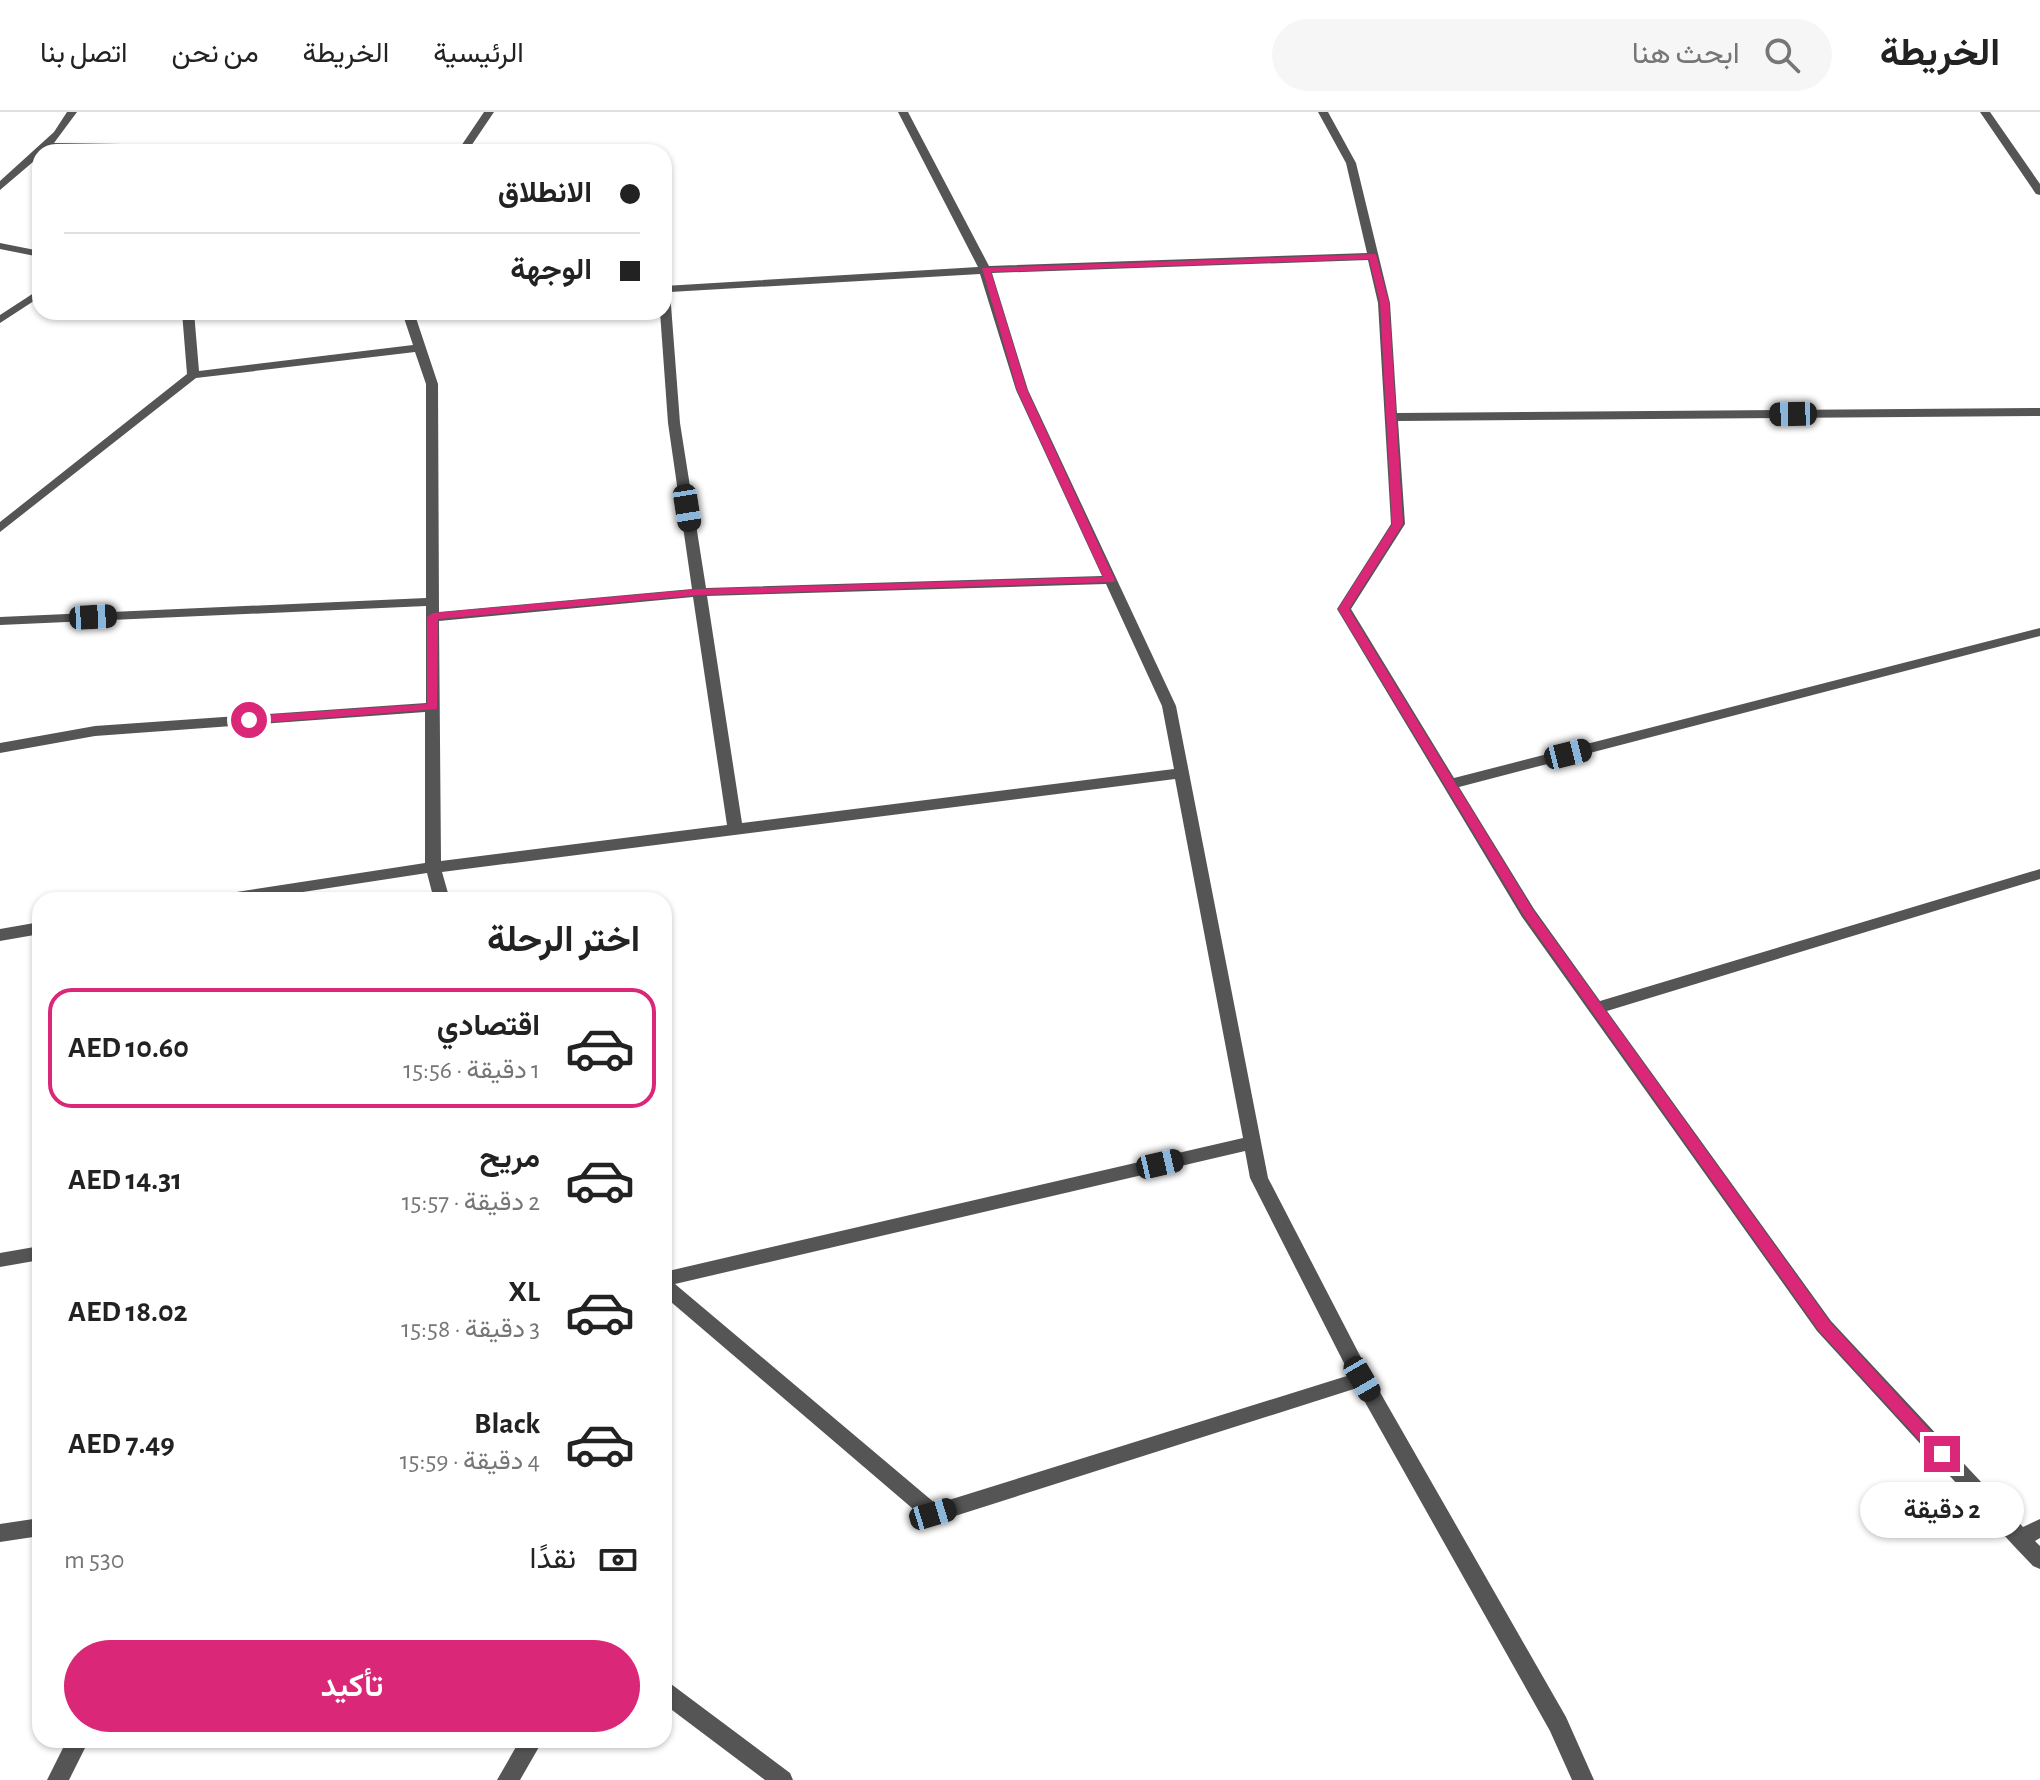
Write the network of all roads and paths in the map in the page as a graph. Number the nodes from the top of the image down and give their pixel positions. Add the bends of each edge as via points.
1 (72, 112) edge
2 (489, 112) edge
3 (903, 112) edge
4 (1323, 112) edge
5 (1985, 112) edge
6 (47, 144) edge
7 (467, 144) edge
8 (32, 158) edge
9 (0, 187) edge
10 (2040, 192) edge
11 (0, 246) edge
12 (32, 252) edge
13 (1373, 256) junction
14 (985, 270) junction
15 (672, 290) edge
16 (32, 298) edge
17 (0, 320) edge
18 (189, 320) edge
19 (411, 320) edge
20 (666, 320) edge
21 (420, 348) junction
22 (193, 375) junction
23 (2040, 412) edge
24 (1391, 417) junction
25 (0, 528) edge
26 (1110, 580) junction
27 (700, 592) junction
28 (432, 609) junction
29 (0, 621) edge
30 (2040, 632) edge
31 (433, 707) junction
32 (0, 748) edge
33 (1182, 773) junction
34 (1450, 784) junction
35 (735, 829) junction
36 (433, 868) junction
37 (2040, 874) edge
38 (271, 892) edge
39 (440, 892) edge
40 (32, 929) edge
41 (0, 935) edge
42 (1596, 1008) junction
43 (1253, 1142) junction
44 (32, 1254) edge
45 (0, 1260) edge
46 (672, 1280) edge
47 (672, 1289) edge
48 (1362, 1379) junction
49 (32, 1528) edge
50 (2040, 1528) edge
51 (0, 1533) edge
52 (2020, 1539) junction
53 (2040, 1560) edge
54 (672, 1697) edge
55 (74, 1748) edge
56 (527, 1748) edge
57 (58, 1780) edge
58 (508, 1780) edge
59 (782, 1780) edge
60 (1583, 1780) edge

1 - 6 street
2 - 7 street
3 - 14 street
4 - 13 street via 1351,163
5 - 10 street
8 - 9 street
11 - 12 street
13 - 14 street
13 - 24 street via 1384,303
14 - 15 street
14 - 26 street via 1022,390
16 - 17 street
18 - 22 street
19 - 21 street
20 - 27 street via 674,423
21 - 22 street
21 - 28 street via 432,384
22 - 25 street
23 - 24 street
24 - 34 street via 1398,524 1344,609
26 - 27 street
26 - 33 street via 1169,706
27 - 28 street
27 - 35 street
28 - 29 street
28 - 31 street
30 - 34 street
31 - 32 street via 95,731
31 - 36 street
33 - 35 street
33 - 43 street
34 - 42 street via 1528,913
35 - 36 street
36 - 38 street
36 - 39 street
37 - 42 street
40 - 41 street
42 - 52 street via 1824,1326
43 - 46 street
43 - 48 street via 1259,1178
44 - 45 street
47 - 48 street via 933,1514
48 - 60 street via 1558,1724
49 - 51 street
50 - 52 street
52 - 53 street
54 - 59 street
55 - 57 street
56 - 58 street

